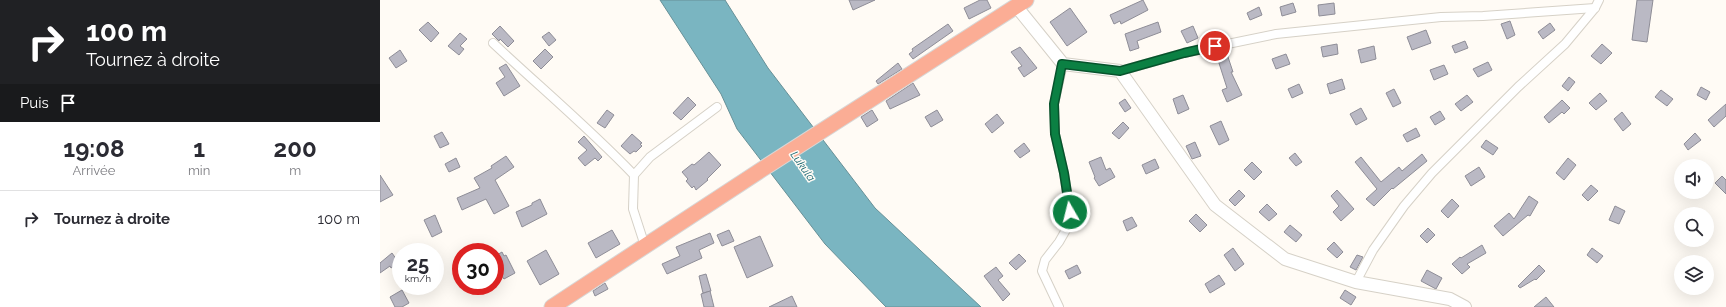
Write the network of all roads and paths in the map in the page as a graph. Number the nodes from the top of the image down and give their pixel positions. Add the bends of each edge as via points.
1 (1021, 2) edge
2 (1597, 4) edge
3 (493, 43) dead end
4 (1062, 64) junction
5 (1120, 71) junction
6 (717, 108) dead end
7 (634, 176) junction
8 (645, 246) junction
9 (1356, 282) junction
10 (552, 307) edge
11 (1059, 307) edge
12 (1465, 307) edge

1 - 4 street
1 - 8 highway
2 - 5 street via 1483,16 1441,16 1276,34 1184,53
2 - 9 street via 1565,44 1432,173 1404,206 1373,250
3 - 7 street via 602,142
4 - 5 street
4 - 11 street via 1054,104 1055,134 1071,221 1045,260 1042,271
5 - 9 street via 1215,205 1285,259
6 - 7 street via 650,157
7 - 8 street via 633,209
8 - 10 highway
9 - 12 street via 1450,299

